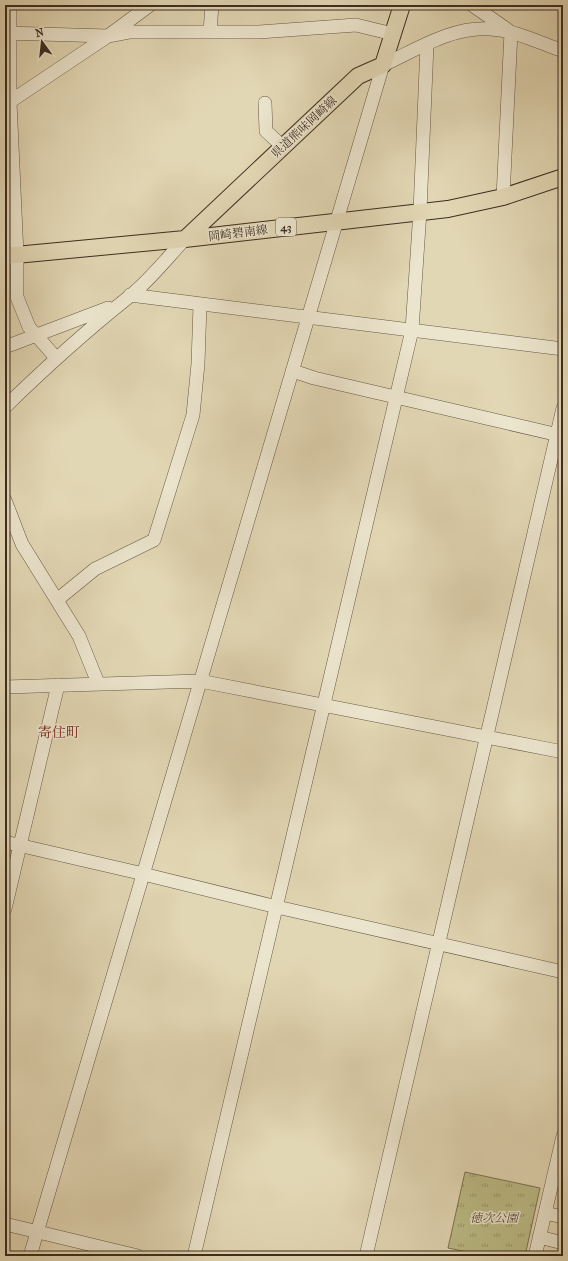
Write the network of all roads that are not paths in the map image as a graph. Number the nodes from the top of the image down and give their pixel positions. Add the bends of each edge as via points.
1 (10, 5) edge
2 (150, 5) edge
3 (212, 5) edge
4 (402, 5) edge
5 (472, 5) edge
6 (7, 32) edge
7 (210, 32) junction
8 (511, 32) junction
9 (393, 34) junction
10 (108, 36) junction
11 (427, 45) junction
12 (563, 51) edge
13 (383, 65) junction
14 (7, 103) edge
15 (265, 103) dead end
16 (283, 147) junction
17 (563, 177) edge
18 (503, 197) junction
19 (420, 211) junction
20 (337, 220) junction
21 (185, 239) junction
22 (11, 256) edge
23 (130, 296) junction
24 (118, 304) junction
25 (200, 306) junction
26 (308, 318) junction
27 (412, 330) junction
28 (37, 334) junction
29 (5, 347) edge
30 (563, 349) edge
31 (56, 358) junction
32 (293, 372) junction
33 (396, 397) junction
34 (5, 407) edge
35 (563, 408) edge
36 (560, 436) edge
37 (5, 500) edge
38 (57, 600) junction
39 (200, 681) junction
40 (98, 684) junction
41 (58, 685) junction
42 (5, 687) edge
43 (324, 706) junction
44 (486, 737) junction
45 (563, 752) edge
46 (5, 842) edge
47 (20, 846) junction
48 (143, 874) junction
49 (277, 907) junction
50 (5, 909) edge
51 (438, 942) junction
52 (563, 972) edge
53 (563, 1136) edge
54 (557, 1185) edge
55 (545, 1213) junction
56 (563, 1217) edge
57 (5, 1224) edge
58 (37, 1231) junction
59 (539, 1237) junction
60 (563, 1243) edge
61 (30, 1256) edge
62 (138, 1256) edge
63 (194, 1256) edge
64 (366, 1256) edge
65 (535, 1256) edge

1 - 6 street
2 - 10 street
3 - 7 street
4 - 9 main road
5 - 8 street
6 - 10 street
6 - 14 street
7 - 9 street via 259,32 356,25
7 - 10 street via 129,32
8 - 11 street via 490,29 460,31
8 - 12 street
8 - 18 street
9 - 13 main road
10 - 14 street
11 - 13 street
11 - 19 street
13 - 16 main road, 県道熊味岡崎線 via 358,76
13 - 20 street
14 - 22 street
15 - 16 street via 266,130
16 - 21 main road, 県道熊味岡崎線
17 - 18 main road, 岡崎碧南線 / 43
18 - 19 main road, 岡崎碧南線 / 43 via 475,204
19 - 20 main road, 岡崎碧南線 / 43
19 - 27 street
20 - 21 main road, 岡崎碧南線 / 43
20 - 26 street
21 - 22 main road, 岡崎碧南線 / 43
21 - 23 street
22 - 28 street via 17,297 24,317
23 - 24 street
23 - 25 street
24 - 28 street
24 - 31 street
25 - 26 street
25 - 38 street via 193,415 154,540 95,568
26 - 27 street
26 - 32 street
27 - 30 street
27 - 33 street
28 - 29 street
28 - 31 street
31 - 34 street
32 - 33 street
32 - 39 street
33 - 36 street
33 - 43 street
35 - 36 street
36 - 44 street
37 - 38 street via 22,544
38 - 40 street via 79,636
39 - 40 street
39 - 43 street
39 - 48 street
40 - 41 street
41 - 42 street
41 - 47 street
43 - 44 street
43 - 49 street
44 - 45 street
44 - 51 street
46 - 47 street
47 - 48 street
47 - 50 street
48 - 49 street
48 - 58 street
49 - 51 street
49 - 63 street
51 - 52 street
51 - 64 street
53 - 54 street
54 - 55 street
55 - 56 street
55 - 59 street
57 - 58 street
58 - 61 street
58 - 62 street
59 - 60 street
59 - 65 street

